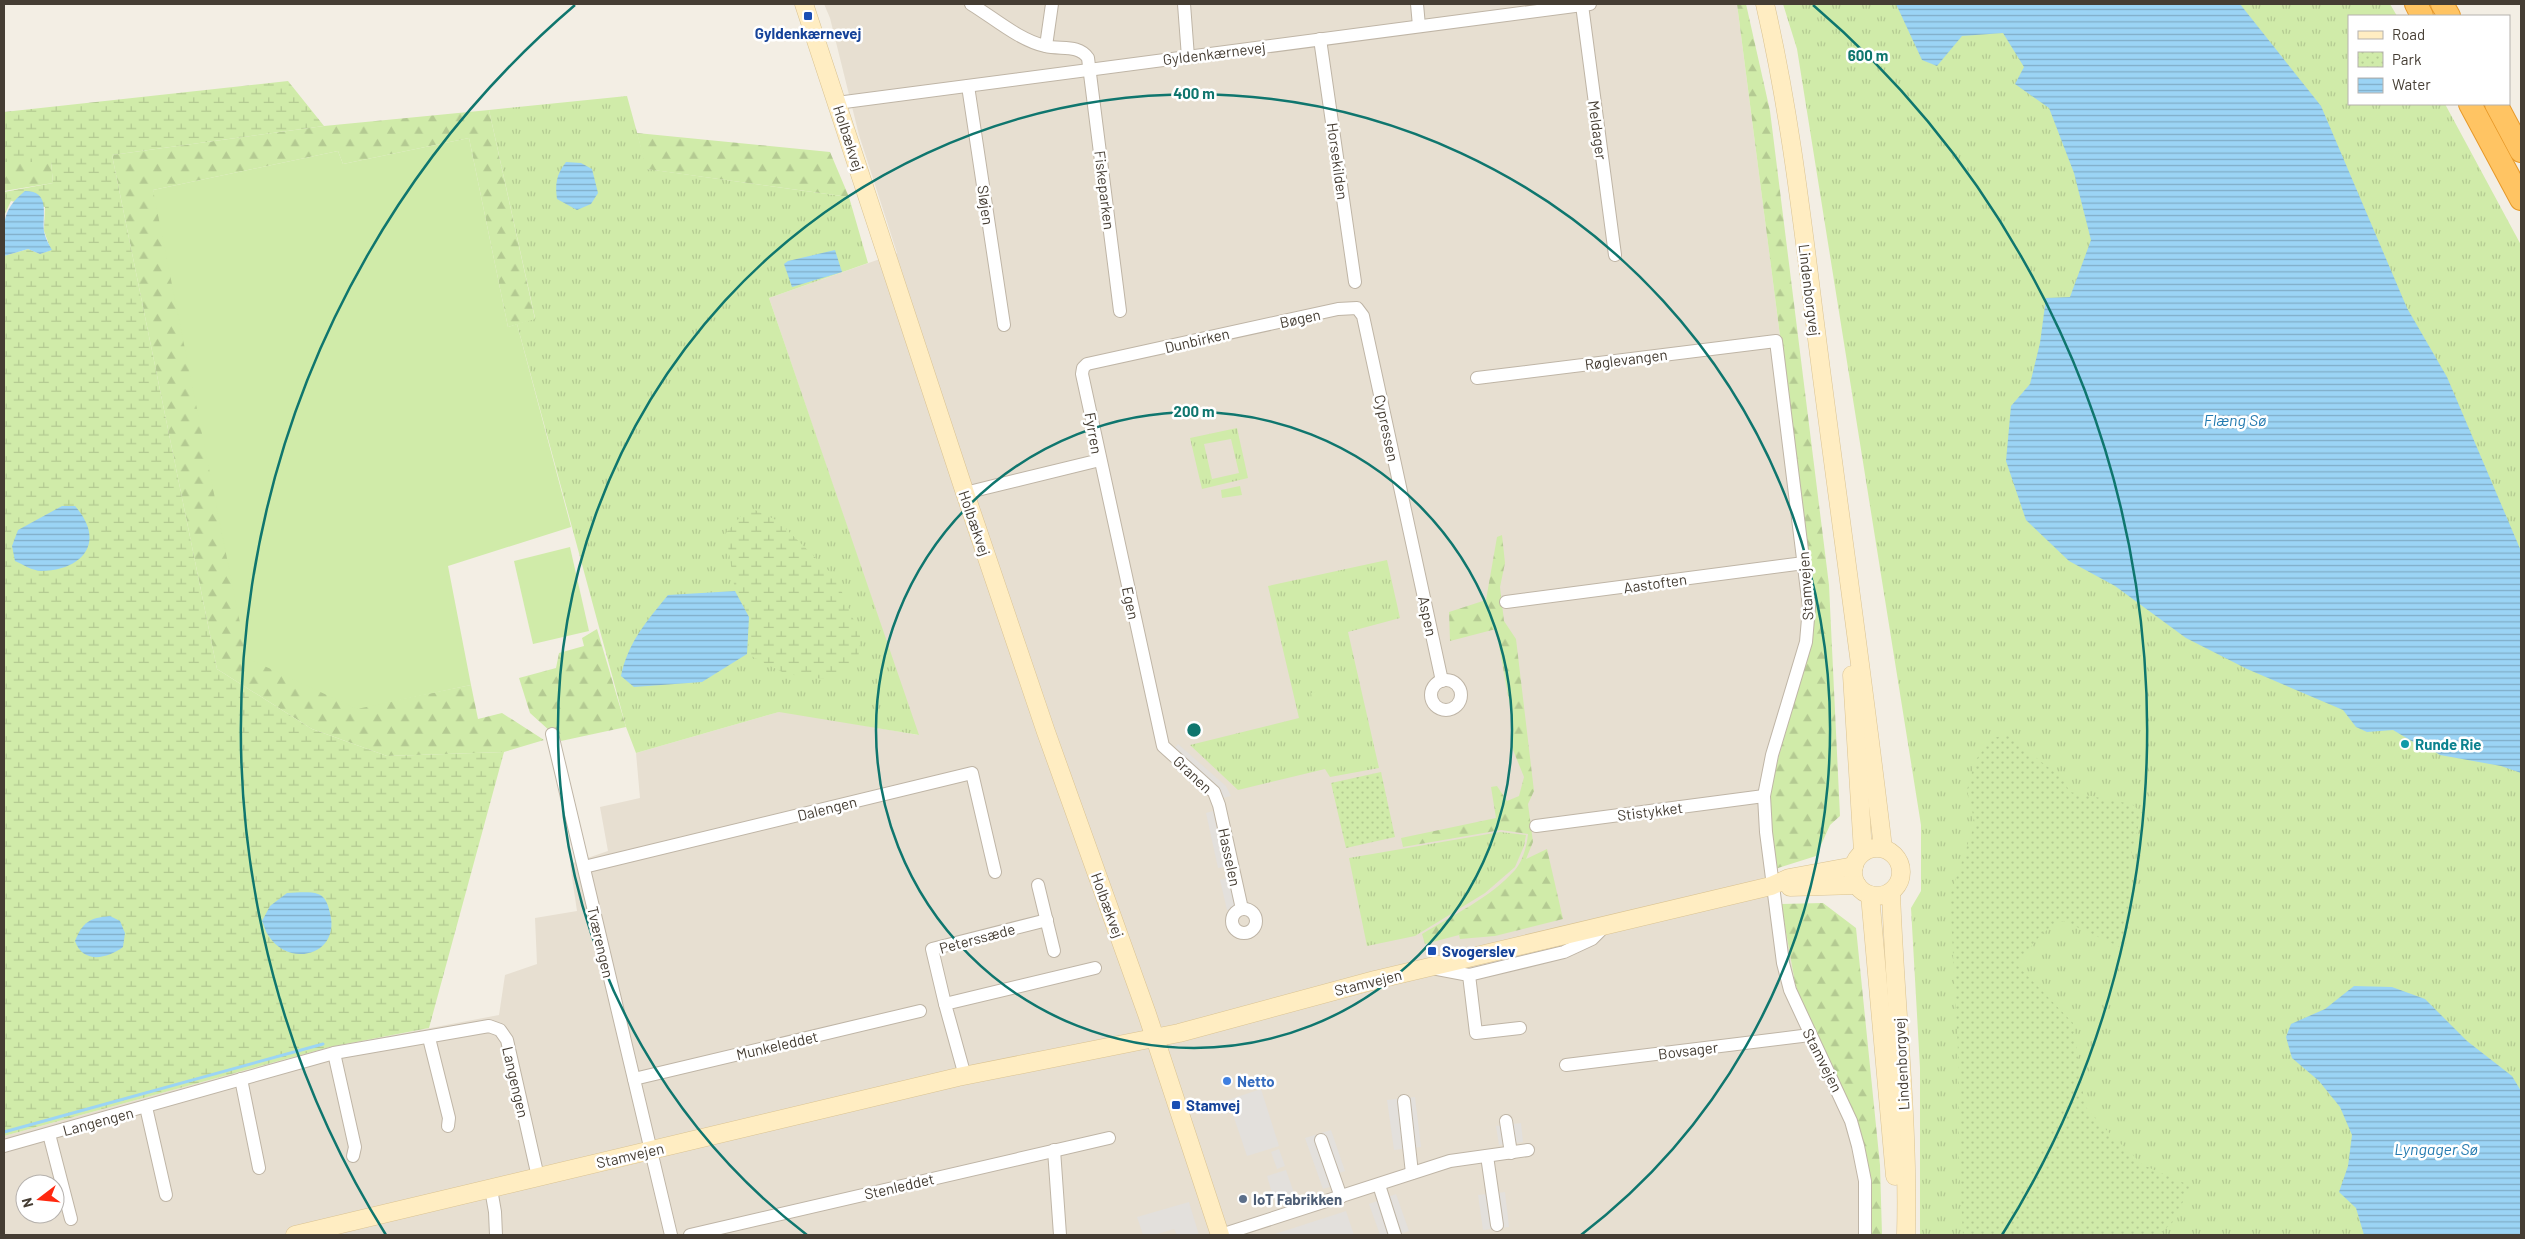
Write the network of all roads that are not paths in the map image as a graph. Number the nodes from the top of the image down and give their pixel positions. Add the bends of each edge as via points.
1 (804, 4) edge
2 (972, 4) edge
3 (1052, 4) edge
4 (1184, 4) edge
5 (1417, 4) edge
6 (1586, 4) edge
7 (1765, 4) edge
8 (1418, 26) junction
9 (1320, 39) junction
10 (1046, 46) junction
11 (1188, 57) junction
12 (1089, 70) junction
13 (968, 86) junction
14 (837, 103) junction
15 (2471, 105) edge
16 (2497, 105) edge
17 (2521, 150) edge
18 (2521, 199) edge
19 (1615, 256) dead end
20 (1355, 282) dead end
21 (1357, 308) joint
22 (1120, 311) dead end
23 (1004, 325) dead end
24 (1244, 330) joint
25 (1776, 341) joint
26 (1149, 351) joint
27 (1477, 378) dead end
28 (1100, 460) junction
29 (965, 493) junction
30 (1414, 550) joint
31 (1804, 563) junction
32 (1848, 578) junction
33 (1506, 602) dead end
34 (1442, 681) dead end
35 (552, 734) dead end
36 (1162, 746) joint
37 (1764, 796) junction
38 (1219, 805) joint
39 (1536, 826) dead end
40 (1883, 848) junction
41 (1859, 859) junction
42 (584, 868) junction
43 (995, 872) dead end
44 (1038, 884) dead end
45 (1771, 886) junction
46 (1864, 890) junction
47 (1891, 892) junction
48 (1242, 909) dead end
49 (1047, 920) junction
50 (1607, 925) junction
51 (1054, 951) dead end
52 (1427, 967) junction
53 (1095, 968) dead end
54 (1470, 976) junction
55 (945, 1004) junction
56 (920, 1011) dead end
57 (1520, 1028) dead end
58 (1810, 1035) junction
59 (429, 1038) junction
60 (1155, 1039) junction
61 (334, 1053) junction
62 (1566, 1066) dead end
63 (965, 1076) junction
64 (240, 1078) junction
65 (634, 1079) junction
66 (1404, 1101) dead end
67 (146, 1107) junction
68 (1506, 1121) dead end
69 (448, 1126) dead end
70 (49, 1134) junction
71 (1109, 1138) dead end
72 (1321, 1140) dead end
73 (4, 1146) edge
74 (651, 1150) junction
75 (1054, 1150) junction
76 (1528, 1150) dead end
77 (1511, 1153) junction
78 (353, 1156) dead end
79 (1487, 1156) junction
80 (259, 1168) dead end
81 (1412, 1173) junction
82 (538, 1177) junction
83 (1379, 1184) junction
84 (491, 1188) junction
85 (166, 1195) dead end
86 (1340, 1197) junction
87 (71, 1219) dead end
88 (1497, 1225) dead end
89 (295, 1235) edge
90 (496, 1235) edge
91 (671, 1235) edge
92 (690, 1235) edge
93 (1060, 1235) edge
94 (1220, 1235) edge
95 (1395, 1235) edge
96 (1866, 1235) edge
97 (1900, 1235) edge
98 (1906, 1235) edge

1 - 14 street, Holbækvej
2 - 10 street via 1031,41
3 - 10 street
4 - 11 street
5 - 8 street
6 - 8 street, Gyldenkærnevej
6 - 19 street, Meldager
7 - 32 street, Lindenborgvej via 1791,141
8 - 9 street, Gyldenkærnevej
9 - 11 street, Gyldenkærnevej
9 - 20 street, Horsekilden
10 - 12 street, Fiskeparken via 1084,52
11 - 12 street, Gyldenkærnevej
12 - 13 street, Gyldenkærnevej
12 - 22 street, Fiskeparken
13 - 14 street, Gyldenkærnevej
13 - 23 street, Sløjen
14 - 29 street, Holbækvej
15 - 18 highway
16 - 17 highway
21 - 24 street, Bøgen via 1338,309
21 - 30 street, Cypressen via 1362,316
24 - 26 street, Dunbirken
25 - 27 street, Røglevangen
25 - 31 street, Stamvejen
26 - 28 street, Fyrren via 1087,364 1083,368
28 - 29 street, Fyrren
28 - 36 street, Egen
29 - 60 street, Holbækvej
30 - 34 street, Aspen
31 - 33 street, Aastoften
31 - 37 street, Stamvejen via 1809,607 1806,642 1772,755
32 - 40 street, Lindenborgvej
32 - 41 street, Lindenborgvej
35 - 42 street, Tværengen
36 - 38 street, Granen via 1214,792
37 - 39 street, Stistykket
37 - 45 street, Stamvejen
38 - 48 street, Hasselen
40 - 41 street via 1876,848
40 - 47 street via 1894,854 1900,864 1899,883
41 - 45 street, Stamvejen
41 - 46 street via 1854,876
42 - 43 street, Dalengen via 972,773
42 - 65 street, Tværengen
44 - 49 street
45 - 46 street, Stamvejen
45 - 50 street, Stamvejen
45 - 58 street, Stamvejen via 1790,990
46 - 47 street via 1881,896
46 - 97 street, Lindenborgvej
47 - 98 street, Lindenborgvej via 1903,1084
49 - 51 street
49 - 55 street, Peterssæde via 932,949
50 - 52 street, Stamvejen
50 - 54 street via 1592,939 1564,952
52 - 54 street
52 - 60 street, Stamvejen
53 - 55 street
54 - 57 street via 1476,1033
55 - 63 street
56 - 65 street, Munkeleddet
58 - 62 street, Bovsager
58 - 96 street, Stamvejen via 1841,1097 1858,1146 1865,1181
59 - 61 street, Langengen
59 - 69 street via 449,1118
59 - 82 street, Langengen via 489,1026 500,1030 507,1040
60 - 63 street, Stamvejen
60 - 94 street, Holbækvej
61 - 64 street, Langengen
61 - 78 street via 355,1147
63 - 74 street, Stamvejen
64 - 67 street, Langengen
64 - 80 street
65 - 74 street, Tværengen
66 - 81 street
67 - 70 street, Langengen
67 - 85 street, Langengen
68 - 77 street
70 - 73 street, Langengen
70 - 87 street, Langengen
71 - 75 street, Stenleddet
72 - 86 street
74 - 82 street, Stamvejen
74 - 91 street, Tværengen
75 - 92 street, Stenleddet
75 - 93 street
76 - 77 street
77 - 79 street
79 - 81 street via 1450,1161
79 - 88 street
81 - 83 street
82 - 84 street, Stamvejen
83 - 86 street
83 - 95 street
84 - 89 street, Stamvejen
84 - 90 street
86 - 94 street

